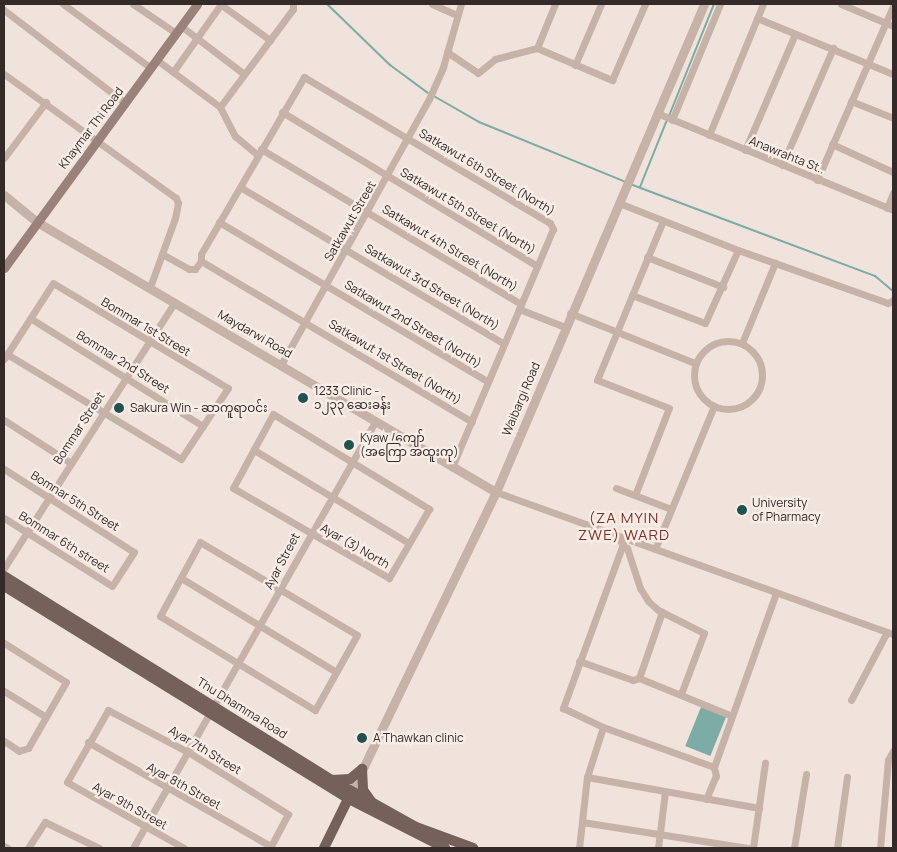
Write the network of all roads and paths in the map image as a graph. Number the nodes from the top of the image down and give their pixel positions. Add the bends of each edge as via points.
1 (63, 4) edge
2 (133, 4) edge
3 (197, 4) edge
4 (221, 4) edge
5 (293, 4) edge
6 (432, 4) edge
7 (461, 4) edge
8 (555, 4) edge
9 (601, 4) edge
10 (645, 4) edge
11 (704, 4) edge
12 (720, 4) edge
13 (763, 4) edge
14 (840, 4) edge
15 (893, 6) edge
16 (4, 10) edge
17 (457, 15) junction
18 (757, 18) junction
19 (890, 25) edge
20 (178, 30) junction
21 (795, 34) junction
22 (197, 38) junction
23 (270, 40) junction
24 (537, 48) junction
25 (833, 48) junction
26 (447, 52) junction
27 (157, 60) junction
28 (867, 62) junction
29 (575, 65) junction
30 (151, 68) junction
31 (173, 72) junction
32 (4, 74) edge
33 (244, 74) junction
34 (893, 74) edge
35 (851, 101) junction
36 (46, 102) junction
37 (125, 103) junction
38 (220, 107) junction
39 (282, 112) junction
40 (659, 114) junction
41 (893, 118) edge
42 (670, 119) junction
43 (709, 135) junction
44 (409, 138) junction
45 (96, 142) junction
46 (832, 144) junction
47 (745, 150) junction
48 (260, 152) junction
49 (4, 158) edge
50 (782, 165) junction
51 (893, 172) edge
52 (388, 176) junction
53 (817, 180) junction
54 (240, 187) junction
55 (893, 193) edge
56 (4, 195) edge
57 (619, 202) junction
58 (890, 209) edge
59 (368, 212) junction
60 (663, 220) junction
61 (36, 222) junction
62 (219, 222) junction
63 (347, 249) junction
64 (738, 250) junction
65 (162, 254) junction
66 (647, 257) junction
67 (201, 261) junction
68 (776, 263) junction
69 (537, 266) junction
70 (4, 268) edge
71 (325, 286) junction
72 (150, 287) junction
73 (723, 287) junction
74 (632, 295) junction
75 (893, 300) edge
76 (174, 302) junction
77 (520, 307) junction
78 (570, 313) junction
79 (30, 318) junction
80 (306, 322) junction
81 (565, 327) junction
82 (615, 332) junction
83 (148, 343) junction
84 (742, 343) junction
85 (504, 344) junction
86 (5, 357) edge
87 (282, 363) junction
88 (695, 363) junction
89 (126, 377) junction
90 (488, 382) junction
91 (714, 406) junction
92 (102, 412) junction
93 (4, 420) edge
94 (376, 421) junction
95 (472, 422) junction
96 (204, 426) junction
97 (254, 450) junction
98 (353, 461) junction
99 (71, 463) junction
100 (452, 467) junction
101 (4, 469) edge
102 (616, 488) dead end
103 (496, 492) junction
104 (635, 495) junction
105 (49, 497) junction
106 (331, 498) junction
107 (672, 509) junction
108 (4, 518) edge
109 (27, 532) junction
110 (310, 533) junction
111 (616, 535) junction
112 (409, 543) junction
113 (623, 544) junction
114 (655, 549) junction
115 (4, 568) edge
116 (4, 576) edge
117 (181, 578) junction
118 (4, 586) edge
119 (112, 586) joint
120 (280, 590) junction
121 (776, 593) junction
122 (662, 612) junction
123 (260, 628) junction
124 (890, 633) edge
125 (4, 643) edge
126 (579, 660) junction
127 (238, 664) junction
128 (336, 672) junction
129 (639, 678) junction
130 (4, 691) edge
131 (681, 694) junction
132 (851, 700) dead end
133 (213, 710) junction
134 (732, 716) junction
135 (46, 718) junction
136 (603, 727) junction
137 (4, 741) edge
138 (88, 742) junction
139 (893, 751) edge
140 (188, 752) junction
141 (765, 763) dead end
142 (714, 767) junction
143 (362, 769) junction
144 (891, 771) edge
145 (806, 774) dead end
146 (587, 777) junction
147 (847, 777) dead end
148 (331, 783) junction
149 (167, 790) junction
150 (665, 792) junction
151 (350, 795) junction
152 (706, 799) junction
153 (370, 806) junction
154 (759, 808) junction
155 (338, 820) junction
156 (582, 822) junction
157 (144, 828) junction
158 (660, 834) junction
159 (4, 846) edge
160 (270, 847) edge
161 (8, 848) edge
162 (28, 848) edge
163 (99, 848) edge
164 (133, 848) edge
165 (184, 848) edge
166 (324, 848) edge
167 (442, 848) edge
168 (473, 848) edge
169 (579, 848) edge
170 (658, 848) edge
171 (748, 848) edge
172 (753, 848) edge
173 (794, 848) edge
174 (837, 848) edge
175 (880, 848) edge

1 - 30 street
2 - 20 street
3 - 20 main road, Khaymar Thi Road
4 - 22 street
4 - 23 street
5 - 23 street via 293,9
6 - 17 street
7 - 17 street, Satkawut Street
8 - 24 street
9 - 29 street
10 - 29 street via 612,80
11 - 40 street, Waibargi Road
12 - 42 street
13 - 18 street
14 - 19 street
15 - 19 street
16 - 37 street
17 - 26 street, Satkawut Street
18 - 21 street
18 - 43 street
19 - 28 street
20 - 22 street
20 - 27 main road, Khaymar Thi Road
21 - 25 street
21 - 47 street
22 - 31 street
22 - 33 street
23 - 33 street
24 - 26 street via 495,59 478,73
24 - 29 street
25 - 28 street
25 - 50 street
26 - 44 street, Satkawut Street via 435,88
27 - 30 main road, Khaymar Thi Road
27 - 31 street
28 - 34 street
28 - 35 street
30 - 37 main road, Khaymar Thi Road
31 - 38 street
32 - 36 street
33 - 38 street
35 - 41 street
35 - 46 street
36 - 45 street
36 - 49 street
37 - 45 main road, Khaymar Thi Road
38 - 48 street, Satkawut 4th Street (North) via 235,136
39 - 44 street, Satkawut 6th Street (North) via 304,78
39 - 48 street
39 - 52 street, Satkawut 5th Street (North)
40 - 42 street, Anawrahta St..
40 - 57 street, Waibargi Road
42 - 43 street, Anawrahta St..
43 - 47 street, Anawrahta St..
44 - 52 street, Satkawut Street
44 - 69 street, Satkawut 6th Street (North) via 552,226
45 - 61 main road, Khaymar Thi Road
45 - 65 street via 178,201
46 - 51 street
46 - 53 street
47 - 50 street, Anawrahta St..
48 - 54 street
48 - 59 street, Satkawut 4th Street (North)
50 - 53 street, Anawrahta St..
52 - 59 street, Satkawut Street
52 - 69 street, Satkawut 5th Street (North)
53 - 58 street, Anawrahta St..
54 - 62 street
54 - 63 street, Satkawut 3rd Street (North)
55 - 58 street
56 - 61 street, Maydarwi Road
57 - 60 street
57 - 78 street, Waibargi Road
59 - 63 street, Satkawut Street
59 - 77 street, Satkawut 4th Street (North)
60 - 64 street
60 - 66 street
61 - 70 main road, Khaymar Thi Road
61 - 72 street, Maydarwi Road
62 - 67 street via 201,254
62 - 71 street, Satkawut 2nd Street (North)
63 - 71 street, Satkawut Street
63 - 85 street, Satkawut 3rd Street (North)
64 - 68 street
64 - 73 street
65 - 67 street via 192,270
65 - 72 street
66 - 73 street
66 - 74 street
67 - 80 street, Satkawut 1st Street (North)
68 - 75 street via 888,303
68 - 84 street
69 - 77 street
71 - 80 street, Satkawut Street
71 - 90 street, Satkawut 2nd Street (North)
72 - 76 street, Maydarwi Road
73 - 74 street via 705,323
74 - 82 street
76 - 83 street, Bommar Street
76 - 87 street, Maydarwi Road
77 - 81 street, Satkawut 4th Street (North)
77 - 85 street
78 - 81 street, Waibargi Road
78 - 82 street
79 - 83 street, Bommar 1st Street via 53,283
79 - 86 street
79 - 89 street, Bommar 2nd Street
80 - 87 street, Satkawut Street
80 - 95 street, Satkawut 1st Street (North)
81 - 103 street, Waibargi Road
82 - 88 street
82 - 104 street via 597,380 669,408
83 - 89 street, Bommar Street
83 - 96 street, Bommar 1st Street via 228,388
84 - 88 street via 728,340 715,343 704,350
84 - 91 street via 760,362 760,386 751,400 740,407
85 - 90 street
86 - 92 street
87 - 94 street, Maydarwi Road
88 - 91 street via 695,387 703,399
89 - 92 street, Bommar Street
89 - 96 street, Bommar 2nd Street
90 - 95 street
91 - 107 street
92 - 96 street via 181,459
92 - 99 street, Bommar Street
93 - 99 street
94 - 98 street, Ayar Street
94 - 100 street, Maydarwi Road
95 - 100 street
97 - 98 street via 273,414
97 - 106 street
97 - 110 street, Ayar (3) North via 233,488
98 - 106 street, Ayar Street
98 - 112 street via 429,509
99 - 105 street, Bommar Street
100 - 103 street, Maydarwi Road
101 - 105 street, Bomnar 5th Street
102 - 104 street
103 - 111 street
103 - 143 street, Waibargi Road
104 - 107 street
105 - 109 street, Bommar Street
105 - 119 street, Bomnar 5th Street via 134,552
106 - 110 street, Ayar Street
106 - 112 street
107 - 114 street
108 - 109 street, Bommar 6th street
109 - 115 street, Bommar Street
109 - 119 street, Bommar 6th street
110 - 112 street, Ayar (3) North via 388,578
110 - 120 street, Ayar Street
111 - 113 street
111 - 114 street
113 - 122 street via 640,588 648,601
113 - 126 street
114 - 121 street
116 - 133 main road, Thu Dhamma Road
117 - 120 street via 200,542
117 - 123 street
117 - 127 street via 160,616
118 - 133 main road, Thu Dhamma Road
120 - 123 street, Ayar Street
120 - 128 street via 357,635
121 - 124 street
121 - 134 street
122 - 129 street
122 - 131 street via 704,633
123 - 127 street, Ayar Street
123 - 128 street
124 - 132 street
125 - 135 street via 66,682
126 - 129 street via 633,680
126 - 136 street via 563,708
127 - 128 street via 315,710
127 - 133 street, Ayar Street
129 - 131 street
130 - 135 street
131 - 134 street
133 - 140 street, Ayar Street
133 - 148 main road, Thu Dhamma Road
134 - 142 street
135 - 137 street via 23,752
136 - 142 street
136 - 146 street
138 - 140 street, Ayar 7th Street via 108,710
138 - 149 street, Ayar 8th Street
138 - 157 street, Ayar 9th Street via 66,782
139 - 144 street via 888,760
140 - 149 street, Ayar Street
140 - 160 street, Ayar 7th Street via 288,814
141 - 154 street
142 - 152 street via 716,776
143 - 148 main road via 350,779
143 - 151 street, Waibargi Road
143 - 153 main road via 363,790
144 - 175 street
145 - 173 street
146 - 150 street
146 - 156 street
147 - 174 street
148 - 151 main road, Thu Dhamma Road
148 - 155 main road via 339,803
149 - 157 street, Ayar Street
149 - 160 street, Ayar 8th Street
150 - 152 street
150 - 158 street
151 - 153 main road, Thu Dhamma Road
151 - 155 main road
152 - 154 street
153 - 155 main road via 352,809
153 - 167 main road, Thu Dhamma Road
153 - 168 main road, Thu Dhamma Road
154 - 172 street
155 - 166 main road
156 - 158 street
156 - 169 street
157 - 164 street, Ayar Street
157 - 165 street, Ayar 9th Street
158 - 170 street
158 - 171 street
159 - 161 street
162 - 163 street via 45,822

